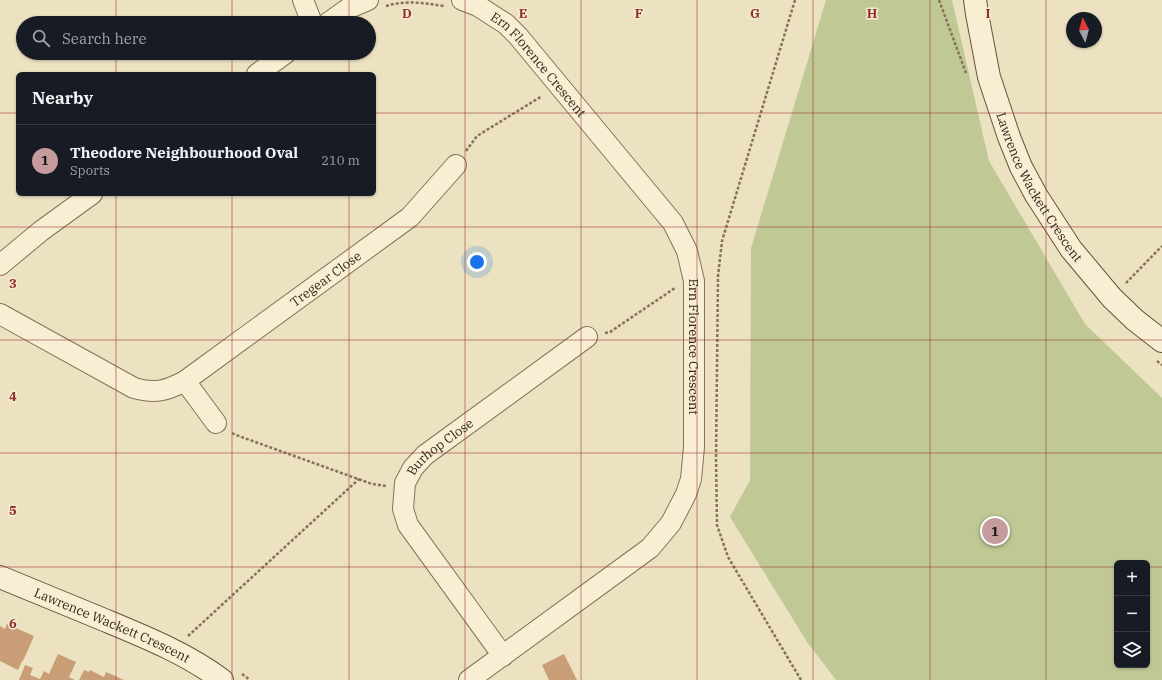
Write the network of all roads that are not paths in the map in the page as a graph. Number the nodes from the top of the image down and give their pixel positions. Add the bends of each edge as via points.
1 (303, 0) edge
2 (975, 0) edge
3 (376, 4) edge
4 (457, 4) edge
5 (309, 16) edge
6 (338, 16) edge
7 (276, 60) edge
8 (260, 72) edge
9 (456, 165) road end
10 (89, 196) edge
11 (0, 265) edge
12 (0, 314) edge
13 (587, 337) road end
14 (1162, 341) edge
15 (185, 381) junction
16 (216, 423) road end
17 (0, 577) edge
18 (503, 656) junction
19 (222, 680) edge
20 (469, 680) edge

1 - 5 street
2 - 14 street, Lawrence Wackett Crescent via 989,77 1009,137 1036,195 1071,249 1112,298
3 - 6 street via 349,8
4 - 18 street, Ern Florence Crescent via 478,6 506,24 518,36 673,223 687,251 694,281 694,447 688,489 671,523 650,548
7 - 8 street
9 - 15 street, Tregear Close via 410,217
10 - 11 street
12 - 15 street, Tregear Close via 134,388 161,391
13 - 18 street, Burhop Close via 425,455 413,468 405,483 403,508 408,525
15 - 16 street
17 - 19 street, Lawrence Wackett Crescent via 136,633 187,658
18 - 20 street, Ern Florence Crescent

